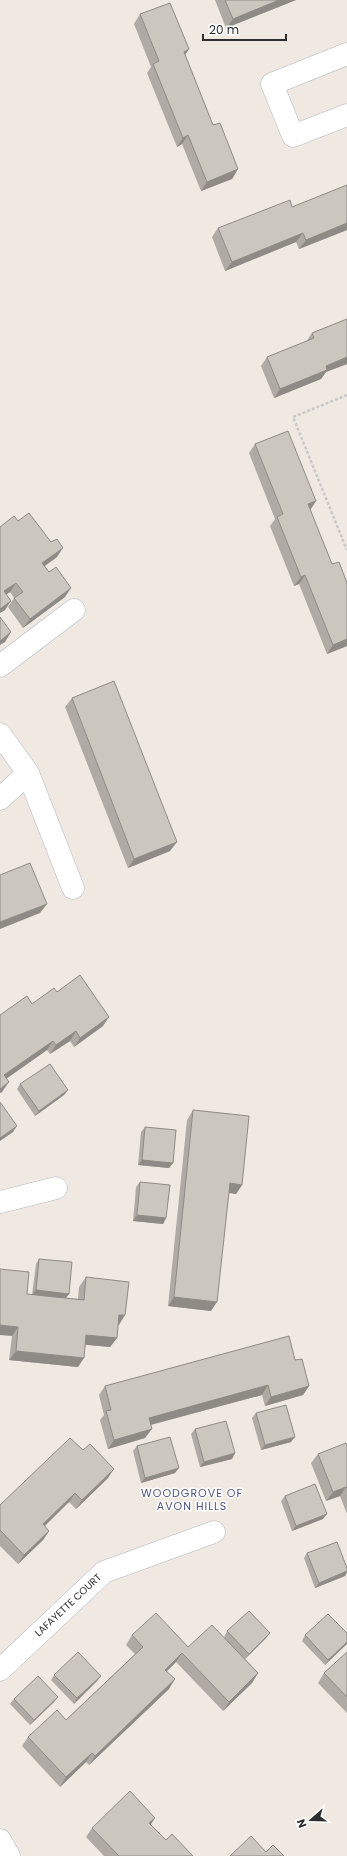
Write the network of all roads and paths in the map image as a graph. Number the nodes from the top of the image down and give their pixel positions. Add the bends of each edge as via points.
1 (347, 54) edge
2 (347, 115) edge
3 (347, 395) edge
4 (347, 550) edge
5 (74, 610) dead end
6 (0, 666) edge
7 (0, 734) edge
8 (28, 773) junction
9 (0, 799) edge
10 (73, 888) dead end
11 (56, 1188) dead end
12 (0, 1202) edge
13 (214, 1532) dead end
14 (0, 1670) edge
15 (0, 1840) edge
16 (9, 1856) edge

1 - 2 street via 272,84 293,136
3 - 4 path via 293,417
5 - 6 street
7 - 8 street
8 - 9 street
8 - 10 street
11 - 12 street
13 - 14 street, LAFAYETTE COURT via 104,1572
15 - 16 street

